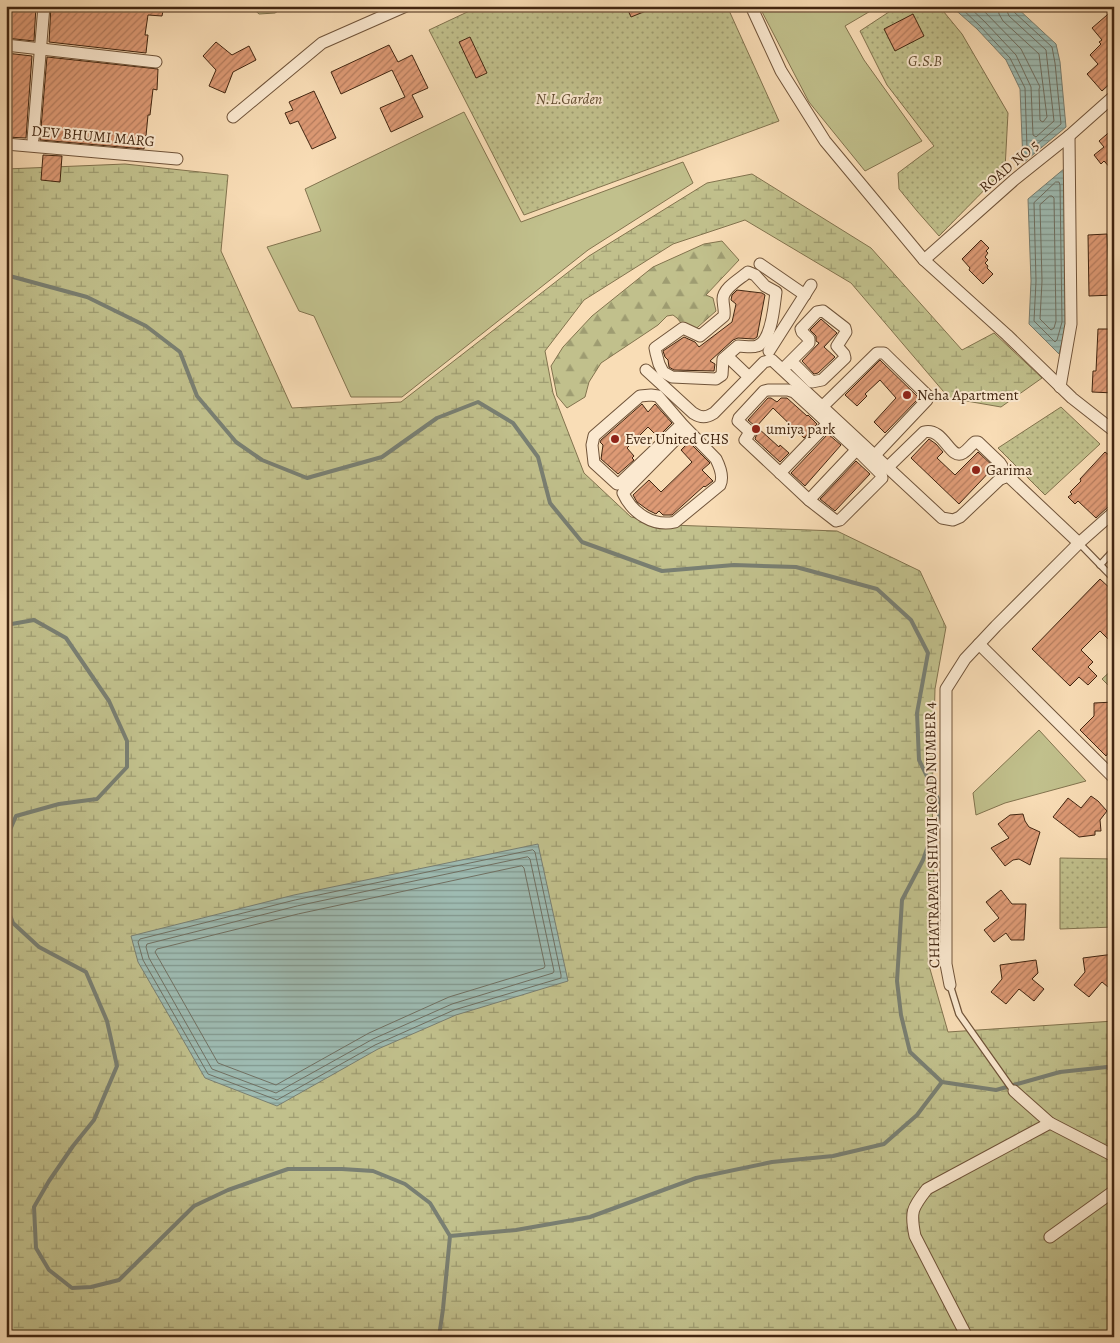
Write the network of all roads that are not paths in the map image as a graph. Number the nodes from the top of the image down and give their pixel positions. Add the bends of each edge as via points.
1 (44, 6) edge
2 (406, 6) edge
3 (751, 6) edge
4 (6, 45) edge
5 (40, 49) junction
6 (156, 62) dead end
7 (1114, 96) edge
8 (233, 117) dead end
9 (1069, 136) junction
10 (33, 139) dead end
11 (6, 144) edge
12 (177, 158) dead end
13 (924, 260) junction
14 (760, 264) dead end
15 (769, 351) junction
16 (727, 356) junction
17 (787, 365) junction
18 (646, 370) dead end
19 (749, 377) junction
20 (1060, 387) junction
21 (823, 406) junction
22 (696, 415) junction
23 (831, 420) junction
24 (684, 427) junction
25 (1114, 431) edge
26 (859, 446) junction
27 (876, 456) junction
28 (888, 467) junction
29 (780, 473) junction
30 (1003, 478) junction
31 (809, 500) junction
32 (1114, 512) edge
33 (1079, 544) junction
34 (1114, 550) edge
35 (1100, 565) junction
36 (1114, 578) edge
37 (979, 644) junction
38 (1114, 778) edge
39 (950, 985) joint
40 (1014, 1091) joint
41 (1050, 1123) junction
42 (1114, 1156) edge
43 (1114, 1191) edge
44 (1050, 1237) dead end
45 (967, 1337) edge

1 - 5 street
2 - 8 street via 322,43
3 - 13 street via 781,71 826,141
4 - 5 street
5 - 6 street
5 - 10 street
7 - 9 street, ROAD NO 5
9 - 13 street, ROAD NO 5
9 - 20 street via 1071,324
11 - 12 street, DEV BHUMI MARG
13 - 20 street
14 - 15 street via 808,290
15 - 16 street via 757,346 738,346
15 - 16 street via 776,292 748,272 725,291 724,316 700,336 683,328 656,348 663,372 672,377 716,379 722,375 723,359
15 - 17 street
15 - 19 street via 764,362
16 - 19 street
17 - 17 street via 809,343 801,329 817,312 824,310 845,328 846,332 837,346 844,358 822,380 812,382
17 - 21 street
18 - 22 street
19 - 22 street via 714,413 708,417
20 - 25 street
21 - 23 street
21 - 27 street via 876,353 884,353 928,396
22 - 24 street
23 - 26 street
23 - 29 street
23 - 29 street via 794,392 764,391 738,420 750,432 744,440 746,443
24 - 24 street via 620,483 617,484 594,463 594,436 640,396 658,396
24 - 24 street via 623,493 635,510 649,520 675,522 722,480 716,459
26 - 27 street
26 - 31 street
26 - 31 street via 882,478 844,518 836,522
27 - 28 street
28 - 30 street via 942,518 953,520
28 - 30 street via 924,432 930,431 959,454 978,442 1000,463
29 - 31 street
30 - 33 street via 1008,476
32 - 33 street, CHHATRAPATI SHIVAJI ROAD NUMBER 4
33 - 35 lane
33 - 37 street, CHHATRAPATI SHIVAJI ROAD NUMBER 4
34 - 35 lane
35 - 36 lane
37 - 38 street
37 - 39 street, CHHATRAPATI SHIVAJI ROAD NUMBER 4 via 946,689 946,964
39 - 40 lane via 959,1014
40 - 41 street
41 - 42 street
41 - 45 street via 927,1189 915,1204 912,1220 915,1236
43 - 44 street

